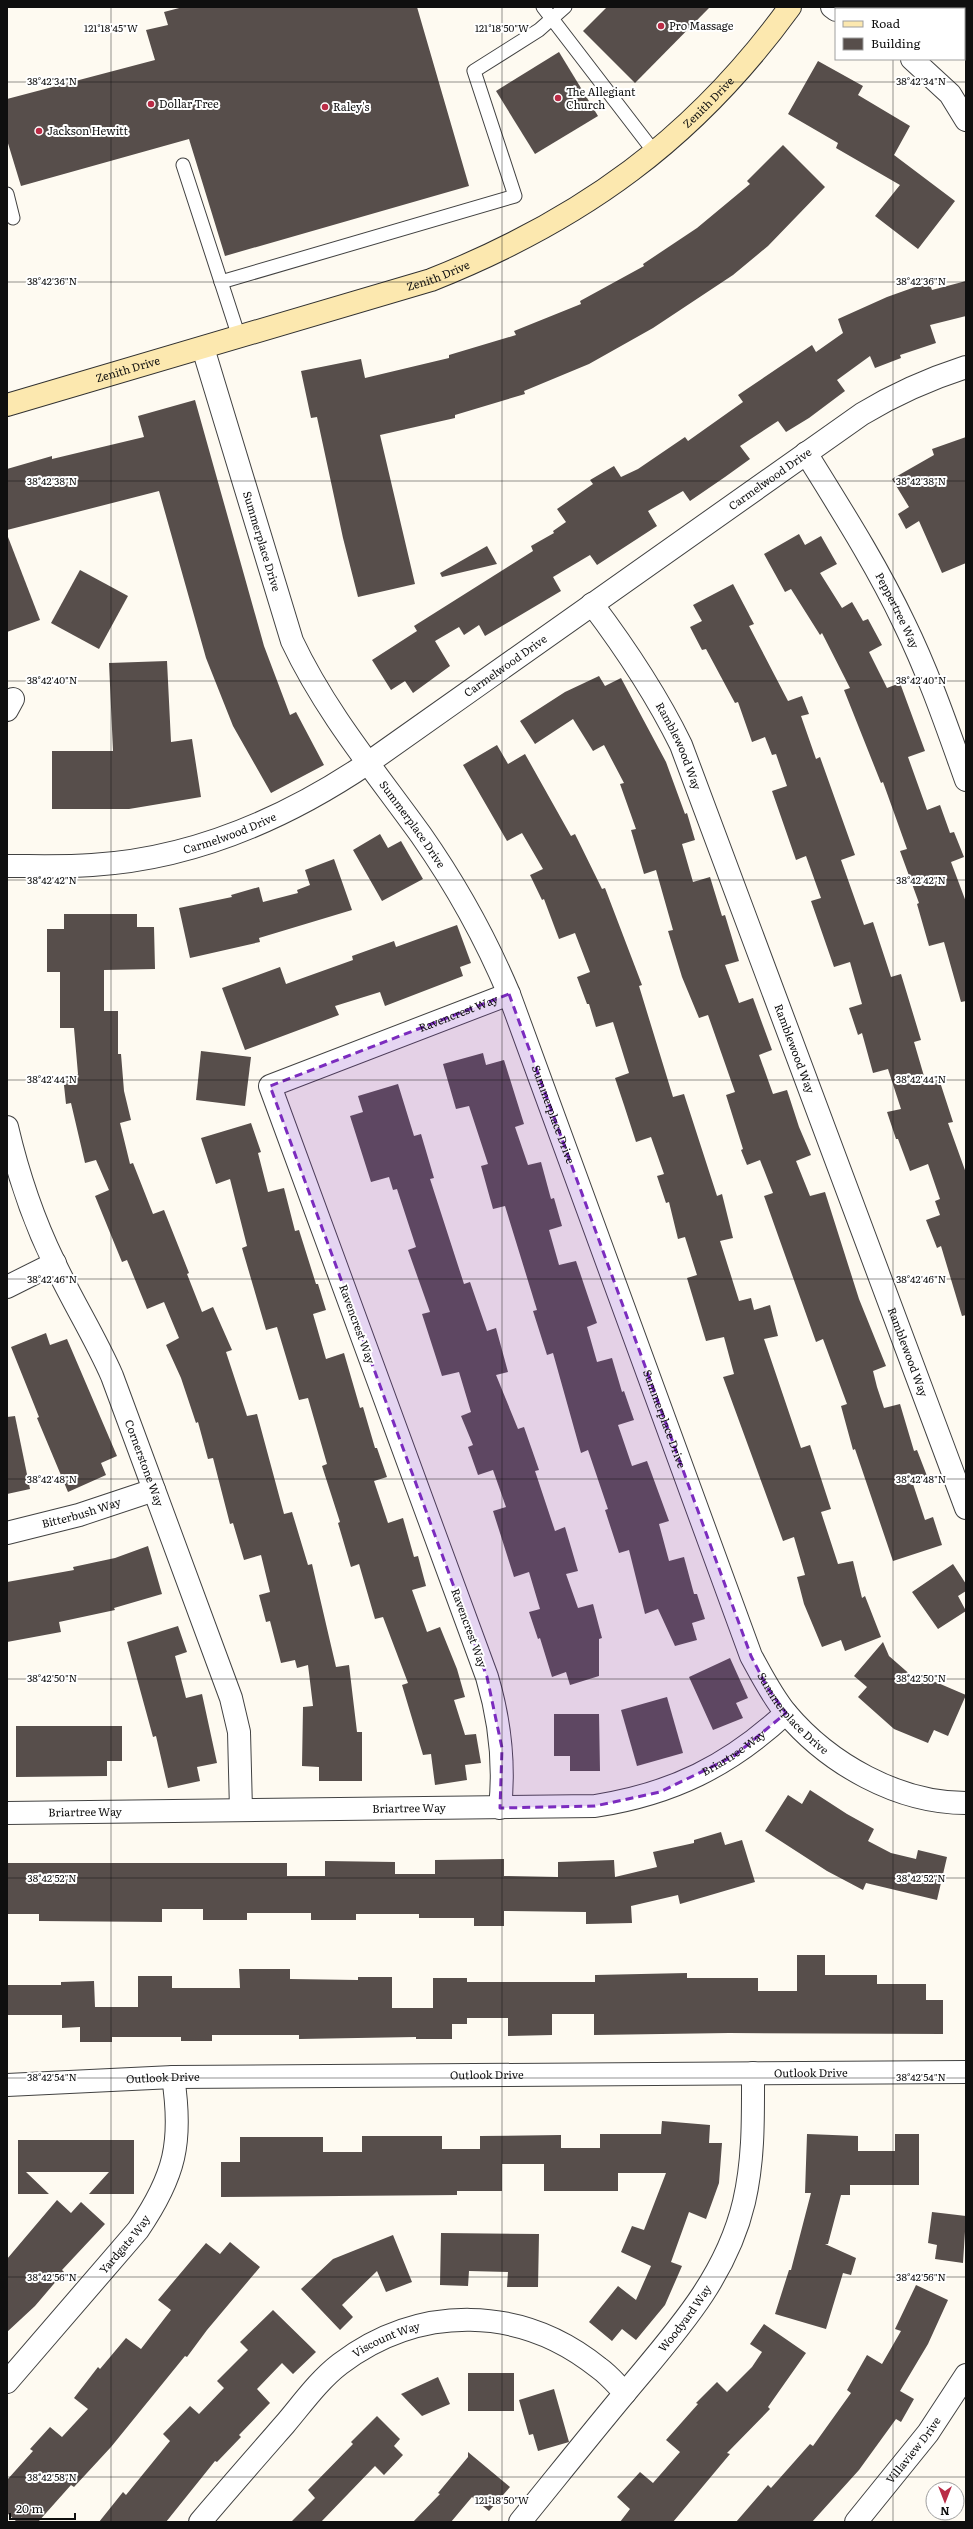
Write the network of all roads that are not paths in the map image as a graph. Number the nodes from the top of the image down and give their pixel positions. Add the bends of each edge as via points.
1 (544, 7) edge
2 (565, 7) edge
3 (790, 7) edge
4 (552, 19) junction
5 (913, 60) edge
6 (966, 120) edge
7 (655, 153) junction
8 (183, 165) dead end
9 (7, 194) edge
10 (13, 218) dead end
11 (221, 282) junction
12 (239, 337) junction
13 (203, 348) junction
14 (966, 367) edge
15 (7, 406) edge
16 (806, 452) junction
17 (592, 604) junction
18 (368, 763) junction
19 (966, 780) edge
20 (7, 866) edge
21 (508, 994) junction
22 (7, 1128) edge
23 (54, 1263) junction
24 (7, 1286) edge
25 (154, 1490) junction
26 (966, 1508) edge
27 (7, 1533) edge
28 (786, 1713) junction
29 (966, 1803) edge
30 (500, 1808) junction
31 (241, 1810) junction
32 (7, 1813) edge
33 (966, 2072) edge
34 (753, 2073) junction
35 (173, 2077) junction
36 (7, 2085) edge
37 (966, 2375) edge
38 (7, 2382) edge
39 (625, 2393) junction
40 (200, 2522) edge
41 (520, 2522) edge
42 (856, 2522) edge

1 - 4 lane
2 - 4 lane
3 - 7 street, Zenith Drive via 764,43 730,82 694,119
4 - 7 lane
4 - 11 lane via 474,71 515,196
5 - 6 street via 950,94
7 - 12 street, Zenith Drive via 614,185 570,213 479,261 431,280
8 - 11 lane
9 - 10 lane
11 - 12 lane
12 - 13 street, Zenith Drive
13 - 15 street, Zenith Drive
13 - 18 street, Summerplace Drive via 292,641 310,679 332,715
14 - 16 street, Carmelwood Drive via 898,393
16 - 17 street, Carmelwood Drive
16 - 19 street, Peppertree Way via 873,563 904,623 932,684
17 - 18 street, Carmelwood Drive
17 - 26 street, Ramblewood Way via 628,652 662,706 686,758
18 - 20 street, Carmelwood Drive via 335,786 287,812 236,834 183,850 129,861 92,865
18 - 21 street, Summerplace Drive via 458,889 490,950
21 - 28 street, Summerplace Drive via 751,1656 767,1687
21 - 30 street, Ravencrest Way via 270,1086 487,1677 497,1711 502,1748
22 - 23 street, Cornerstone Way via 25,1190
23 - 24 street
23 - 25 street, Cornerstone Way via 100,1348
25 - 27 street, Bitterbush Way
25 - 31 street, Cornerstone Way via 231,1698 239,1732
28 - 29 street, Summerplace Drive via 832,1756 862,1775 894,1789
28 - 30 street, Briartree Way via 734,1756 660,1792 628,1801 595,1806
30 - 31 street, Briartree Way
31 - 32 street, Briartree Way
33 - 34 street, Outlook Drive
34 - 35 street, Outlook Drive
34 - 39 street, Woodyard Way via 750,2171 744,2204 733,2236 713,2281 685,2322
35 - 36 street, Outlook Drive
35 - 38 street, Yardgate Way via 178,2122 175,2151 168,2179 154,2206 138,2230
37 - 42 street, Villaview Drive via 928,2433
39 - 40 street, Viscount Way via 600,2368 571,2348 523,2327 488,2320 452,2320 401,2330 369,2345 339,2365 314,2390
39 - 41 street, Woodyard Way

